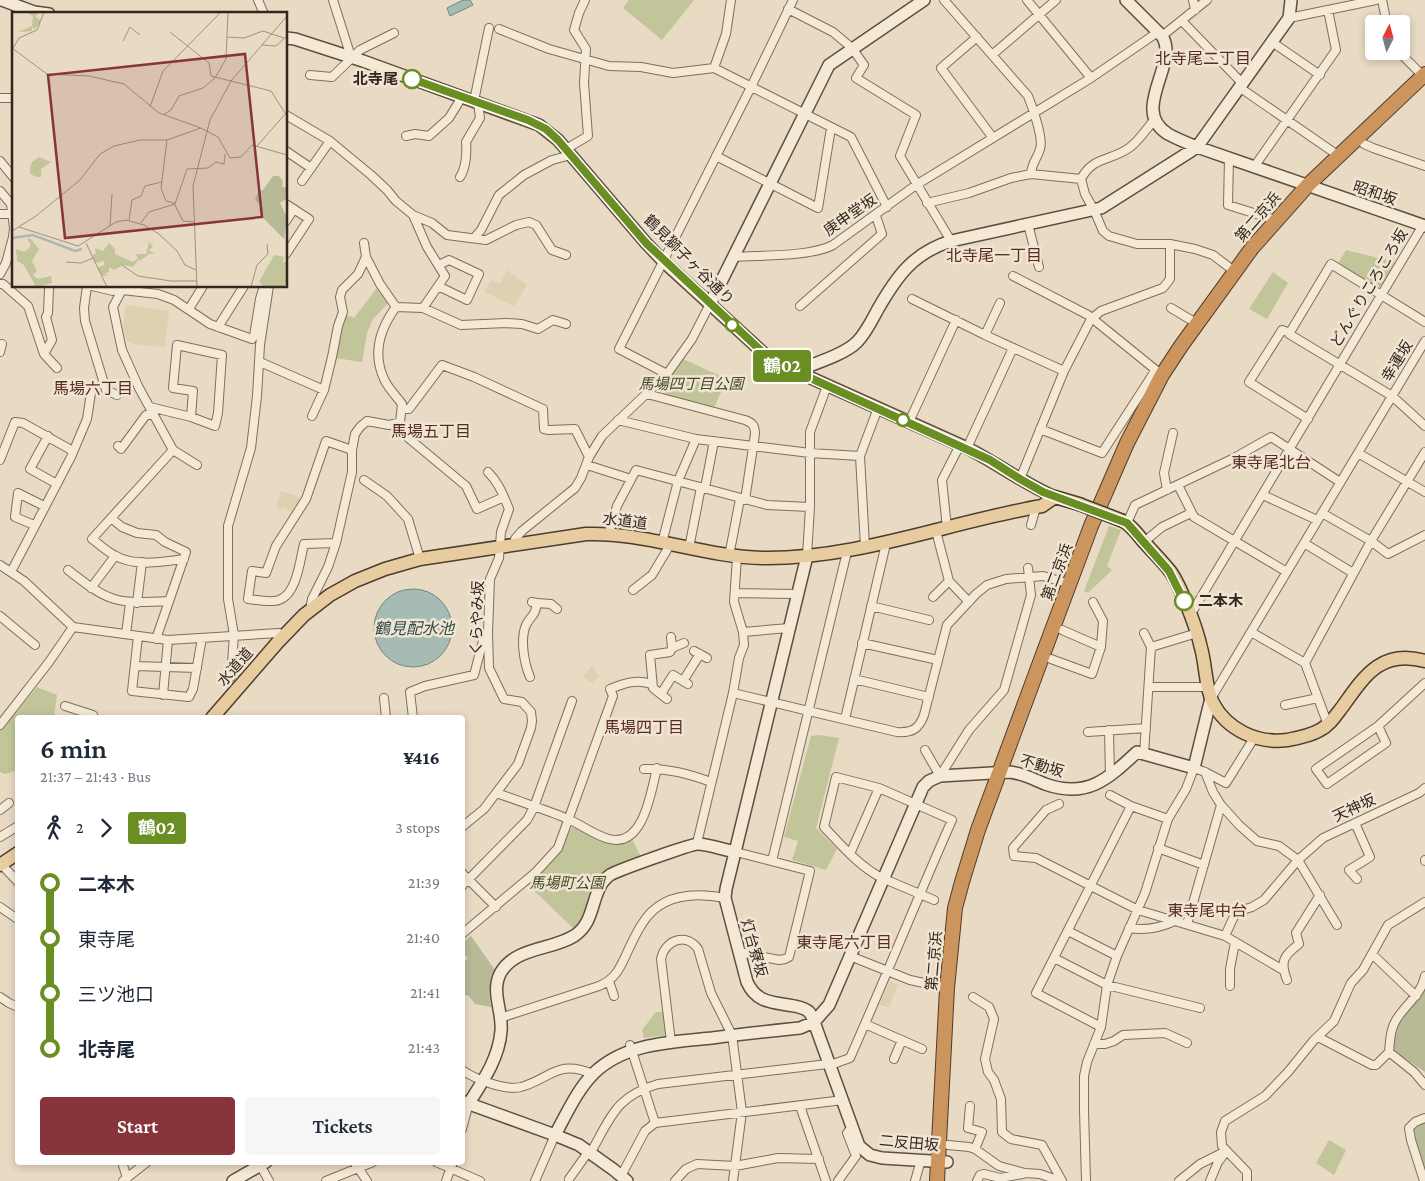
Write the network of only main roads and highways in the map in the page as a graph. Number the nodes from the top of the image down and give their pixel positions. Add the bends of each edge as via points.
1 (1424, 78) edge
2 (1312, 187) junction
3 (1055, 497) joint
4 (1425, 661) edge
5 (215, 715) edge
6 (1004, 772) junction
7 (15, 855) edge
8 (0, 864) edge
9 (943, 1162) junction
10 (938, 1181) edge
11 (946, 1181) edge

1 - 2 highway, 第二京浜 via 1339,156
1 - 2 highway, 第二京浜 via 1364,144
2 - 6 highway, 第二京浜 via 1204,326 1136,443
2 - 6 highway, 第二京浜 via 1276,220 1234,271 1159,373 1092,526
3 - 4 main road, 鶴見獅子ヶ谷通り, bridge via 1125,522 1172,574 1197,633 1214,704 1244,734 1272,741 1311,734 1328,725 1374,668 1399,658
3 - 5 main road, 水道道 via 1042,506 846,551 807,556 733,556 609,533 420,559 354,581 313,608 283,636
6 - 9 highway, 第二京浜 via 964,911 948,1145
6 - 9 highway, 第二京浜 via 978,830 960,891 952,937 947,988
7 - 8 main road
9 - 10 highway, 第二京浜
9 - 11 highway, 第二京浜

